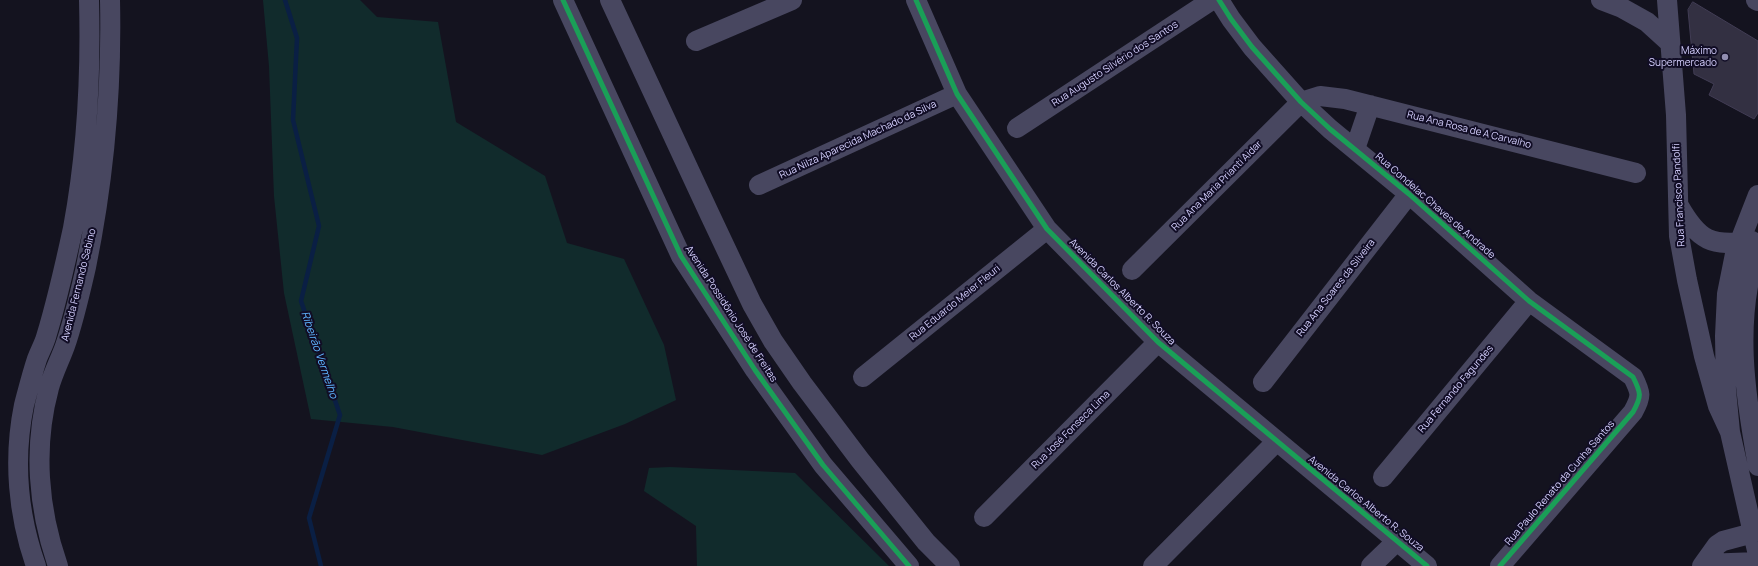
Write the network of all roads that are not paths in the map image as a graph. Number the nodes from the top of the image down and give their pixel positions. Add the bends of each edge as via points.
1 (89, 0) edge
2 (110, 0) edge
3 (563, 0) edge
4 (610, 0) edge
5 (792, 0) edge
6 (916, 0) edge
7 (1212, 0) edge
8 (1219, 0) edge
9 (1601, 0) edge
10 (1667, 0) edge
11 (696, 41) dead end
12 (1669, 42) junction
13 (957, 94) junction
14 (1301, 102) junction
15 (1370, 105) junction
16 (1017, 128) dead end
17 (1354, 149) junction
18 (1636, 173) dead end
19 (759, 185) dead end
20 (1410, 194) junction
21 (1758, 195) edge
22 (1679, 206) junction
23 (1047, 229) junction
24 (1748, 241) edge
25 (1758, 248) edge
26 (1132, 270) dead end
27 (1529, 301) junction
28 (1158, 342) junction
29 (863, 377) dead end
30 (1263, 382) dead end
31 (1634, 412) joint
32 (1755, 428) edge
33 (1730, 432) junction
34 (1276, 442) junction
35 (1758, 466) edge
36 (1382, 477) dead end
37 (984, 517) dead end
38 (1753, 533) junction
39 (1397, 541) junction
40 (1758, 555) edge
41 (1758, 562) edge
42 (1703, 565) edge
43 (36, 566) edge
44 (58, 566) edge
45 (909, 566) edge
46 (950, 566) edge
47 (1153, 566) edge
48 (1372, 566) edge
49 (1427, 566) edge
50 (1500, 566) edge

1 - 43 street, Avenida Fernando Sabino via 88,96 80,184 65,264 46,338 30,382 20,431 21,505
2 - 44 street, Avenida Fernando Sabino via 109,98 100,187 83,277 65,345 49,388 41,433 39,464 42,502
3 - 45 street, Avenida Possidônio José de Freitas via 681,256 755,370 823,465
4 - 46 street, Avenida Possidônio José de Freitas via 752,304 773,341 860,460 926,542
5 - 11 street
6 - 13 street, Avenida Carlos Alberto R. Souza
7 - 16 street, Rua Augusto Silvério dos Santos
8 - 14 street, Rua Condelac Chaves de Andrade via 1252,47
9 - 12 street via 1647,22
10 - 12 street, Rua Francisco Pandolfi
12 - 22 street, Rua Francisco Pandolfi via 1676,115
13 - 19 street, Rua Nilza Aparecida Machado da Silva
13 - 23 street, Avenida Carlos Alberto R. Souza
14 - 15 street, Rua Ana Rosa de A Carvalho via 1320,96
14 - 17 street, Rua Condelac Chaves de Andrade
14 - 26 street, Rua Ana Maria Prianti Aidar
15 - 17 street
15 - 18 street, Rua Ana Rosa de A Carvalho
17 - 20 street, Rua Condelac Chaves de Andrade
20 - 27 street, Rua Condelac Chaves de Andrade
20 - 30 street, Rua Ana Soares da Silveira
21 - 24 street
22 - 24 street via 1690,225 1701,236 1719,243
22 - 33 street, Rua Francisco Pandolfi via 1679,236 1704,356 1718,406
23 - 28 street, Avenida Carlos Alberto R. Souza
23 - 29 street, Rua Eduardo Meier Fleuri
24 - 33 street via 1727,300 1726,390
25 - 32 street via 1752,268 1743,331 1746,392
27 - 31 street, Rua Condelac Chaves de Andrade via 1633,377 1640,390 1640,400
27 - 36 street, Rua Fernando Fagundes
28 - 34 street, Avenida Carlos Alberto R. Souza
28 - 37 street, Rua José Fonseca Lima
31 - 50 street, Rua Paulo Renato da Cunha Santos
32 - 33 street
32 - 35 street
33 - 38 street
34 - 39 street, Avenida Carlos Alberto R. Souza
34 - 47 street
38 - 40 street
38 - 42 street via 1716,545
39 - 48 street
39 - 49 street, Avenida Carlos Alberto R. Souza
41 - 42 street

